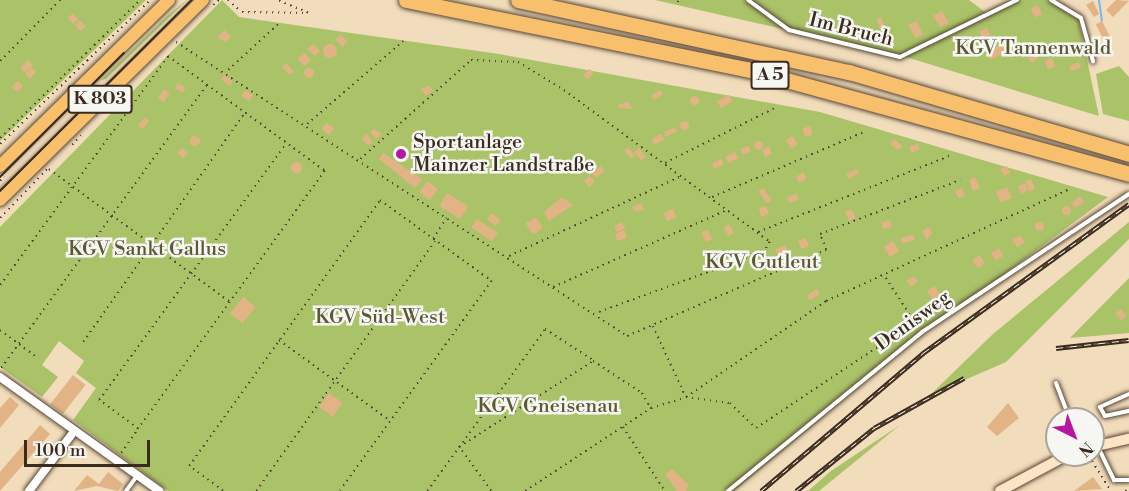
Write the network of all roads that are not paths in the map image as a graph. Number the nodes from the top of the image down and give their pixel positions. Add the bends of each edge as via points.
1 (169, 0) edge
2 (202, 0) edge
3 (406, 0) edge
4 (518, 0) edge
5 (748, 0) edge
6 (1017, 0) edge
7 (1051, 0) edge
8 (1093, 61) dead end
9 (1129, 154) edge
10 (0, 166) edge
11 (1129, 174) edge
12 (1129, 194) edge
13 (0, 200) edge
14 (1, 380) edge
15 (1056, 383) dead end
16 (1129, 394) edge
17 (1065, 407) edge
18 (1129, 411) edge
19 (72, 434) junction
20 (1129, 439) edge
21 (1105, 445) edge
22 (1105, 464) edge
23 (1045, 467) edge
24 (138, 476) junction
25 (1129, 480) edge
26 (32, 490) edge
27 (126, 491) edge
28 (159, 491) edge
29 (728, 491) edge
30 (1000, 491) edge

1 - 10 main road, K 803
2 - 13 main road, K 803
3 - 11 highway, A 5 via 746,69
4 - 9 highway, A 5 via 849,72
5 - 6 lane, Im Bruch via 789,30 900,57
7 - 8 lane via 1081,18
12 - 29 lane, Denisweg via 922,332
14 - 19 street
15 - 17 lane
16 - 18 lane via 1100,407 1105,417
19 - 24 street
19 - 26 street
20 - 21 main road
22 - 25 lane via 1114,480
23 - 30 main road
24 - 27 lane
24 - 28 street

